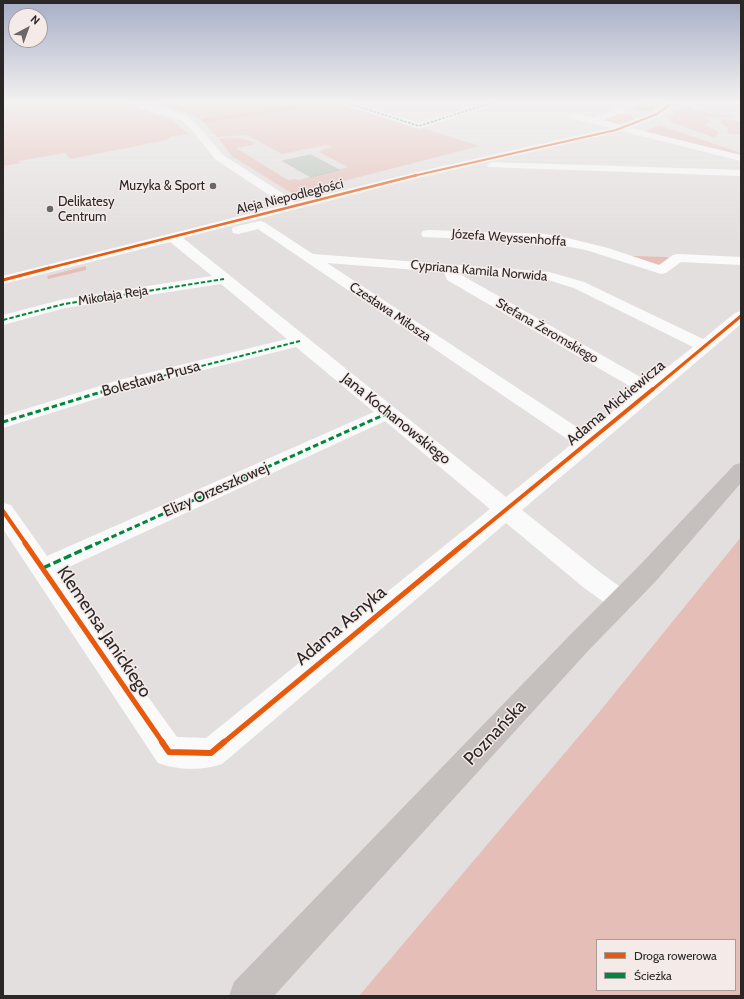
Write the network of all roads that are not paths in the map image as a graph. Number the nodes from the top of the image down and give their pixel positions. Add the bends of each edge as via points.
1 (213, 150) edge
2 (542, 150) edge
3 (709, 150) edge
4 (741, 158) edge
5 (484, 165) junction
6 (741, 173) edge
7 (294, 206) junction
8 (428, 234) dead end
9 (178, 241) junction
10 (310, 258) junction
11 (726, 261) junction
12 (741, 261) edge
13 (741, 267) edge
14 (450, 268) junction
15 (224, 279) junction
16 (3, 280) edge
17 (741, 316) edge
18 (3, 320) edge
19 (300, 341) junction
20 (704, 346) junction
21 (650, 390) junction
22 (388, 413) junction
23 (3, 422) edge
24 (587, 443) junction
25 (741, 470) edge
26 (506, 508) junction
27 (3, 511) edge
28 (43, 568) junction
29 (621, 601) junction
30 (190, 752) joint
31 (248, 996) edge

1 - 7 street via 219,157
2 - 5 street, Aleja Niepodległości
3 - 4 street
5 - 6 street
5 - 7 street, Aleja Niepodległości
7 - 9 street, Aleja Niepodległości
8 - 11 street, Józefa Weyssenhoffa via 563,240 661,270 678,258
9 - 10 street, Czesława Miłosza via 260,224
9 - 15 street, Jana Kochanowskiego
9 - 16 street, Aleja Niepodległości
10 - 14 street, Cypriana Kamila Norwida
10 - 24 street, Czesława Miłosza
11 - 12 street, Józefa Weyssenhoffa
11 - 13 street, Józefa Weyssenhoffa
14 - 20 street, Cypriana Kamila Norwida via 534,274 561,279 579,285
14 - 21 street, Stefana Żeromskiego via 452,277
15 - 18 street, Mikołaja Reja via 64,304
15 - 19 street, Jana Kochanowskiego
17 - 20 street, Adama Mickiewicza
19 - 22 street, Jana Kochanowskiego
19 - 23 street, Bolesława Prusa via 125,384
20 - 21 street, Adama Mickiewicza
21 - 24 street, Adama Mickiewicza
22 - 26 street, Jana Kochanowskiego
22 - 28 street, Elizy Orzeszkowej
24 - 26 street, Adama Mickiewicza
25 - 29 main road, Poznańska
26 - 29 street, Jana Kochanowskiego
26 - 30 street, Adama Asnyka via 211,753
27 - 28 street, Klemensa Janickiego
28 - 30 street, Klemensa Janickiego via 169,752
29 - 31 main road, Poznańska

